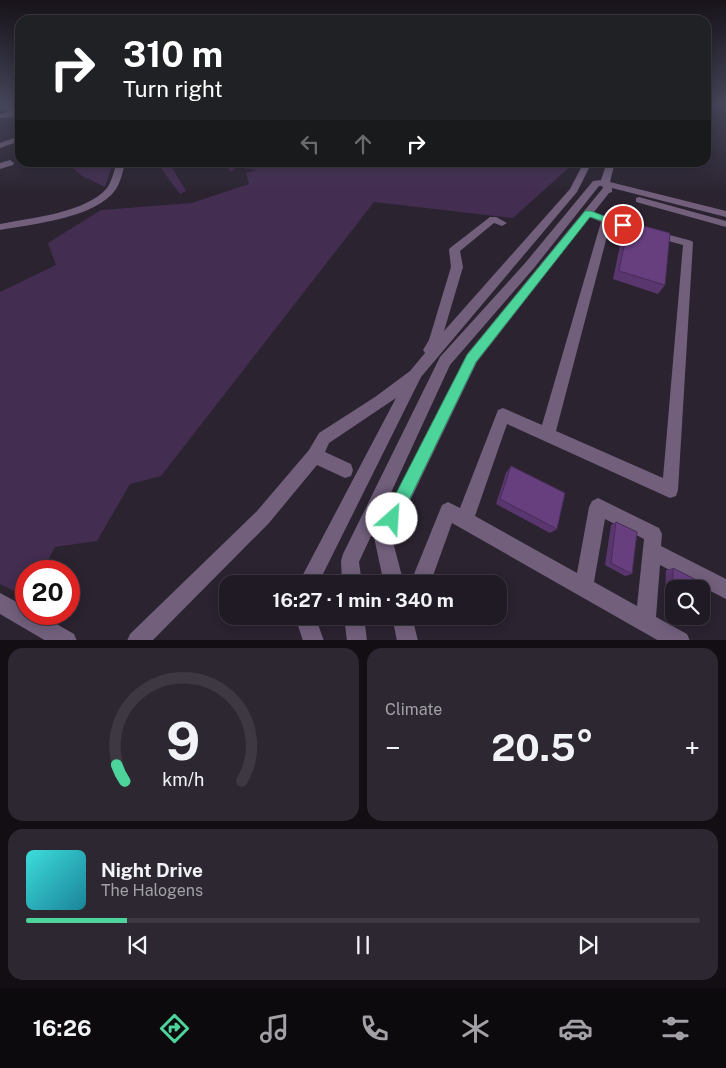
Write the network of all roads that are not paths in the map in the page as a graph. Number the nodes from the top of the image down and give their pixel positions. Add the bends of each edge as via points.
1 (15, 140) edge
2 (0, 146) edge
3 (10, 163) dead end
4 (0, 166) edge
5 (119, 167) edge
6 (586, 167) edge
7 (610, 167) edge
8 (606, 186) junction
9 (588, 213) junction
10 (726, 214) edge
11 (606, 221) junction
12 (502, 223) dead end
13 (726, 224) edge
14 (0, 227) edge
15 (416, 373) junction
16 (547, 434) junction
17 (315, 456) junction
18 (345, 470) dead end
19 (464, 521) junction
20 (652, 551) junction
21 (313, 575) edge
22 (351, 575) edge
23 (392, 575) edge
24 (423, 575) edge
25 (584, 587) junction
26 (726, 588) edge
27 (0, 603) edge
28 (646, 621) junction
29 (308, 625) edge
30 (355, 625) edge
31 (67, 640) edge
32 (137, 640) edge
33 (314, 640) edge
34 (357, 640) edge
35 (680, 640) edge

1 - 2 street
3 - 4 street
5 - 14 street via 111,189 75,212
6 - 15 street via 574,190
7 - 8 street
8 - 9 street
8 - 10 street
8 - 13 street via 615,194
8 - 22 street via 596,183 446,361 350,561
9 - 11 street
9 - 23 street via 472,358 383,537
11 - 16 street
11 - 16 street via 688,243 670,490
12 - 15 street via 493,219 454,250 457,267 452,288 435,341
15 - 17 street via 380,402 324,438
15 - 21 street
16 - 19 street via 503,415
17 - 18 street
17 - 32 street via 263,517
19 - 24 street via 448,511
19 - 25 street
20 - 25 street via 653,534 598,507
20 - 26 street
20 - 28 street
25 - 28 street
27 - 31 street
28 - 35 street
29 - 33 street
30 - 34 street

